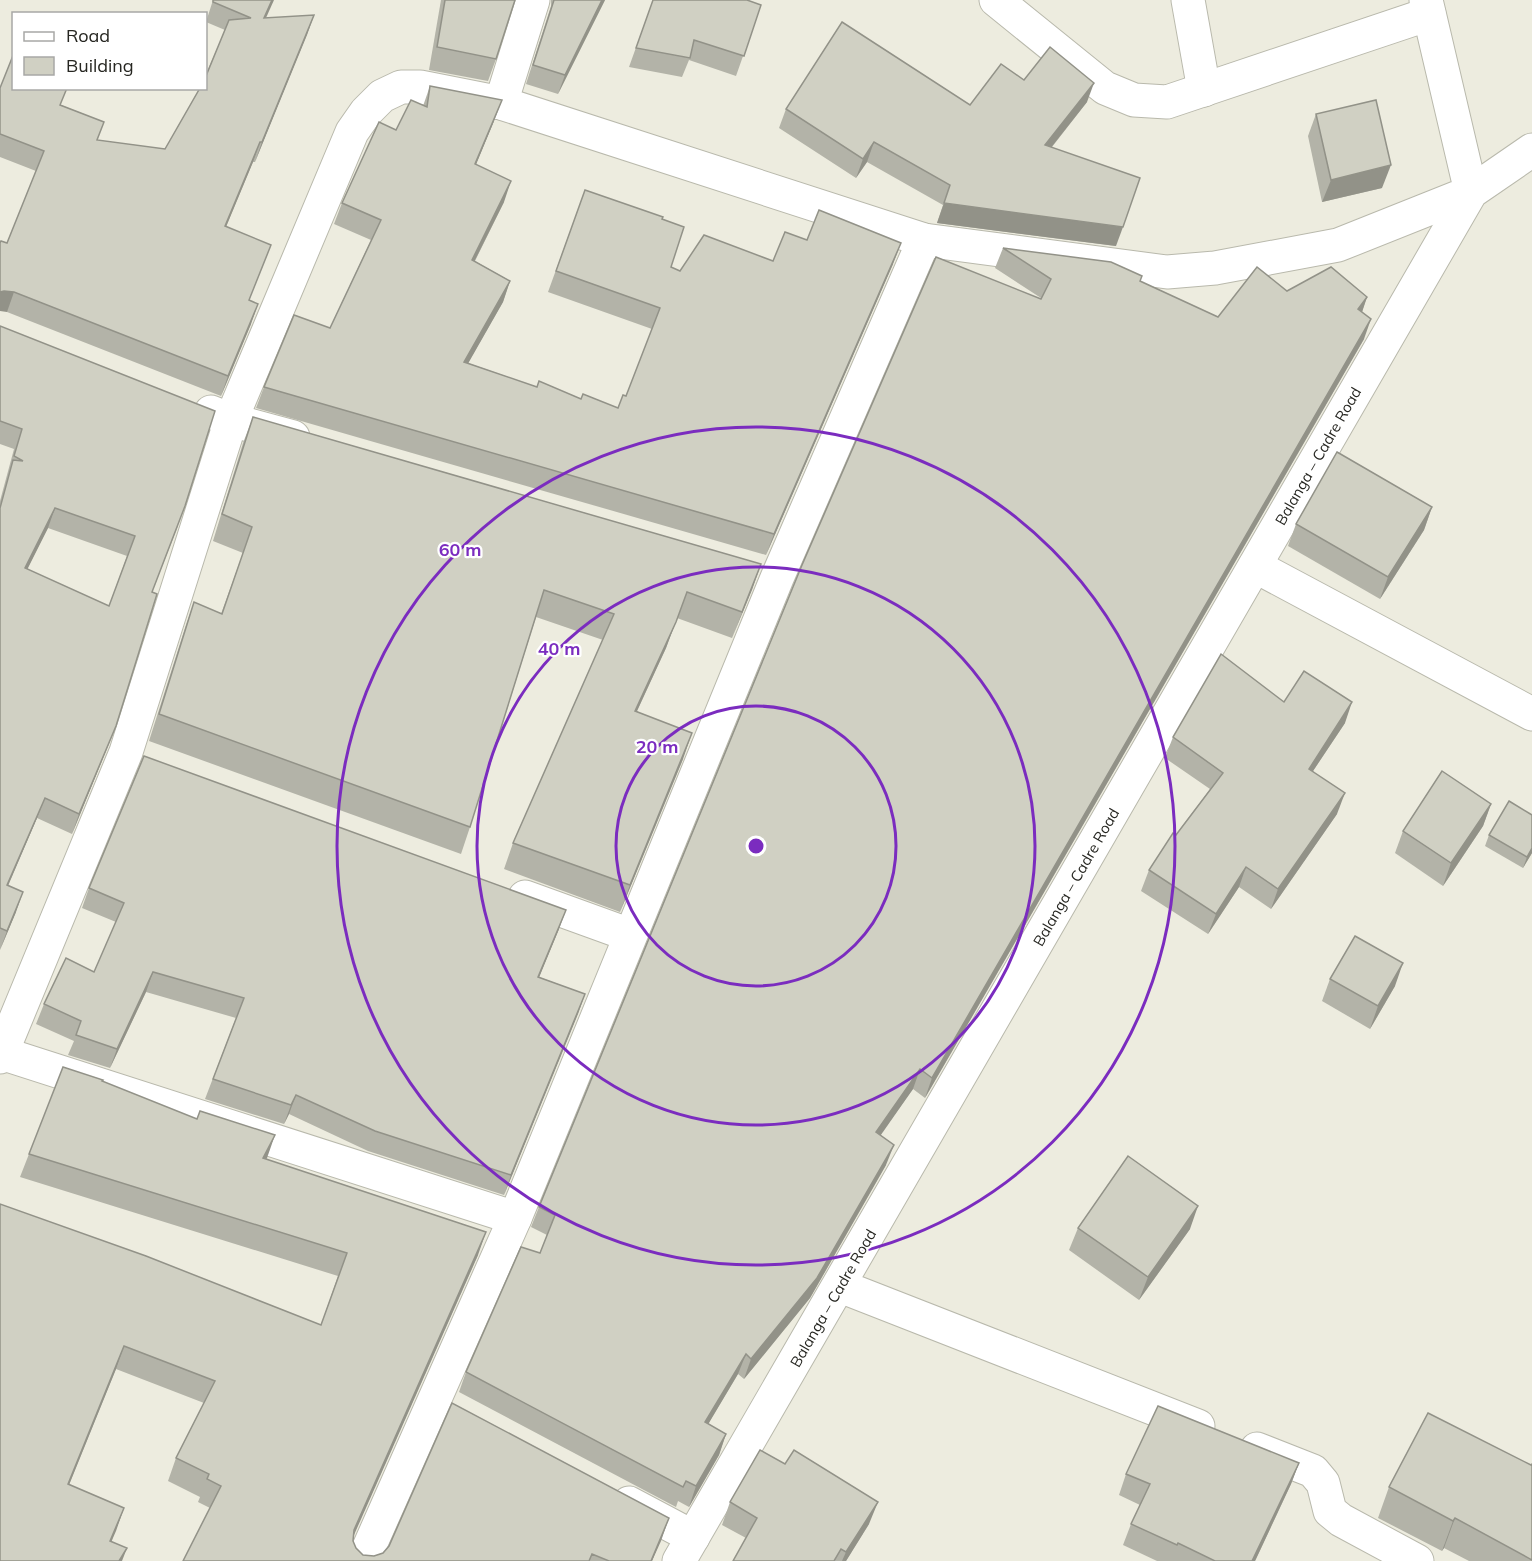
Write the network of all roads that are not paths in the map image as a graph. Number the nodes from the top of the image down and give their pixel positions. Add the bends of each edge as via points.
1 (533, 0) edge
2 (996, 0) edge
3 (1188, 0) edge
4 (1427, 7) edge
5 (1204, 90) junction
6 (501, 103) junction
7 (1532, 150) edge
8 (1471, 192) junction
9 (924, 240) junction
10 (187, 402) edge
11 (231, 420) junction
12 (322, 446) edge
13 (1255, 566) junction
14 (743, 568) edge
15 (777, 578) junction
16 (1532, 714) edge
17 (126, 752) junction
18 (159, 764) edge
19 (496, 886) edge
20 (630, 935) junction
21 (1, 1055) edge
22 (515, 1218) junction
23 (840, 1286) junction
24 (434, 1400) junction
25 (465, 1416) edge
26 (600, 1488) edge
27 (686, 1549) edge
28 (363, 1561) edge
29 (1417, 1561) edge

1 - 6 street
2 - 5 street via 1105,88 1134,100 1167,102
3 - 5 street
4 - 5 street
4 - 8 street
6 - 9 street
6 - 11 street via 420,87 401,87 382,96 366,112 352,132
7 - 8 street
8 - 9 street via 1338,245 1186,271 1167,272
8 - 13 street, Balanga – Cadre Road
9 - 15 street
10 - 11 street
11 - 12 street
11 - 17 street
13 - 16 street
13 - 23 street, Balanga – Cadre Road
14 - 15 street
15 - 20 street
17 - 18 street
17 - 21 street
19 - 20 street
20 - 22 street
21 - 22 street
22 - 24 street
23 - 27 street, Balanga – Cadre Road
23 - 29 street via 1312,1471 1323,1483 1330,1511
24 - 25 street
24 - 28 street
26 - 27 street

